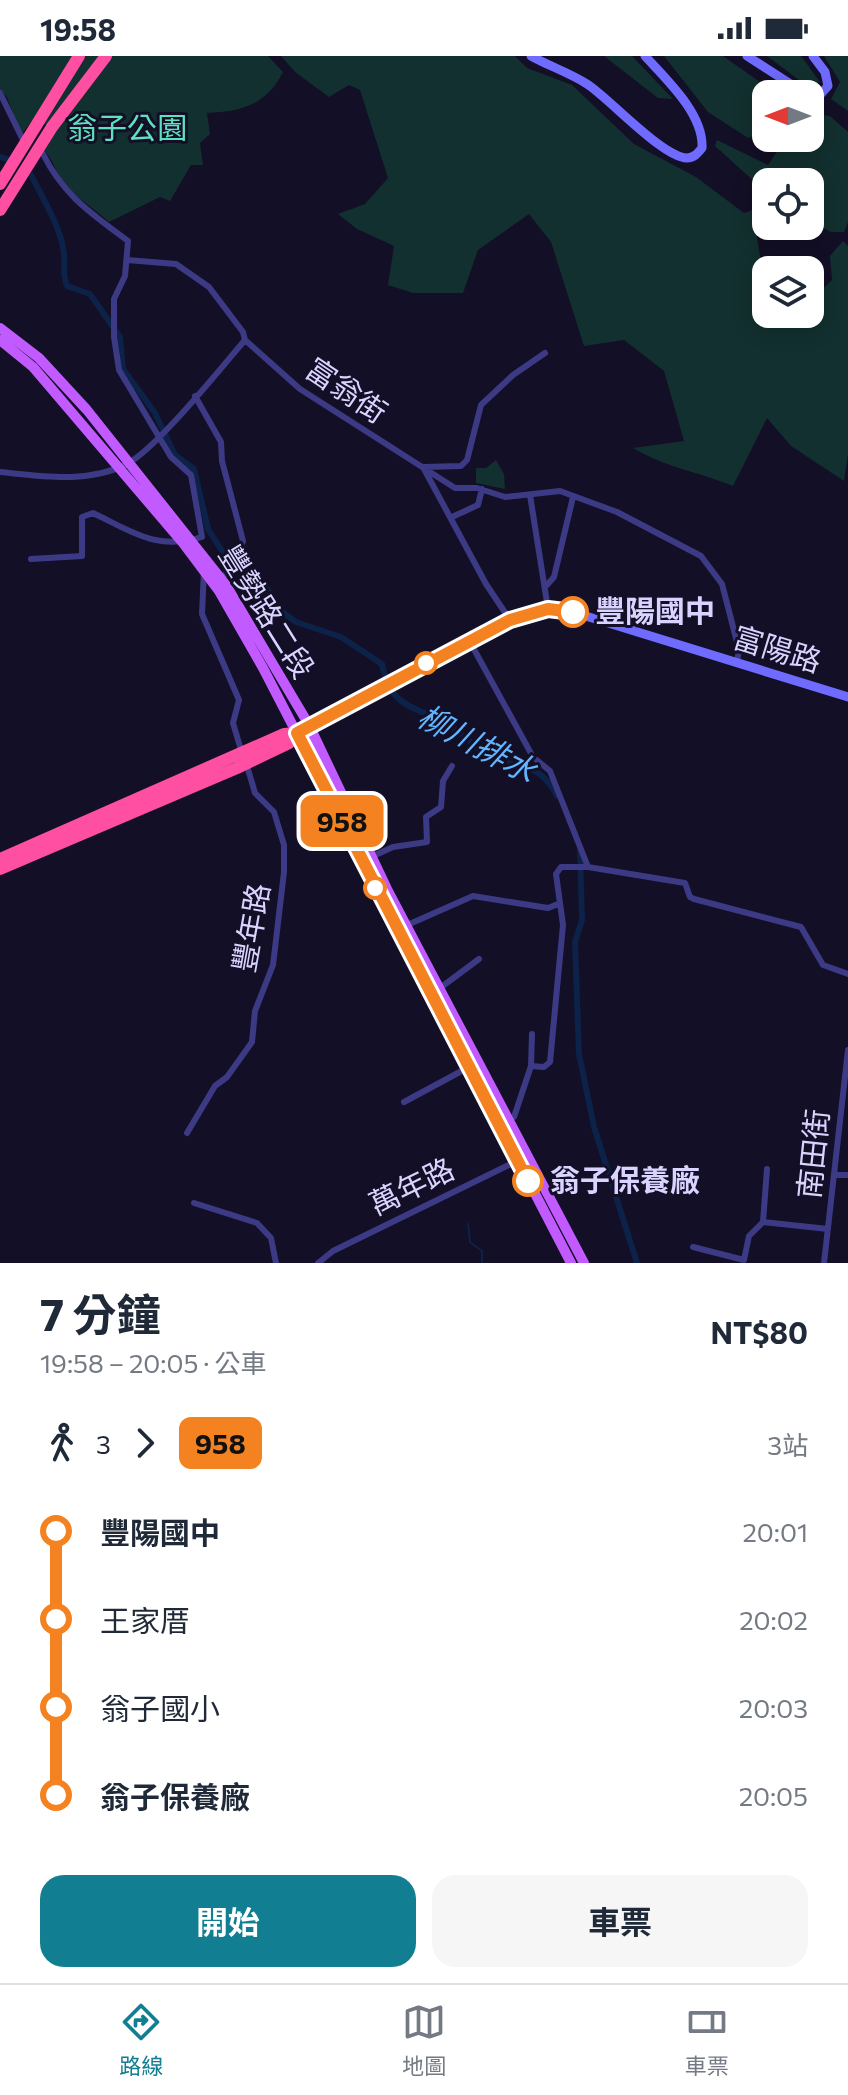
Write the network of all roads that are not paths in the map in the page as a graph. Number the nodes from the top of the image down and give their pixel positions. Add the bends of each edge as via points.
1 (79, 56) edge
2 (106, 56) edge
3 (531, 56) edge
4 (645, 56) edge
5 (747, 56) edge
6 (813, 56) edge
7 (785, 80) edge
8 (824, 90) edge
9 (0, 93) edge
10 (22, 138) dead end
11 (43, 154) dead end
12 (14, 174) junction
13 (0, 184) edge
14 (0, 210) edge
15 (127, 260) junction
16 (0, 328) edge
17 (0, 340) edge
18 (245, 340) junction
19 (545, 353) dead end
20 (195, 396) junction
21 (162, 431) junction
22 (124, 465) junction
23 (423, 467) junction
24 (0, 472) edge
25 (482, 489) junction
26 (530, 495) junction
27 (573, 497) junction
28 (452, 517) junction
29 (187, 541) junction
30 (31, 559) dead end
31 (204, 570) junction
32 (217, 580) junction
33 (547, 585) junction
34 (548, 609) junction
35 (510, 620) junction
36 (470, 642) junction
37 (737, 662) junction
38 (848, 697) edge
39 (309, 725) junction
40 (297, 733) junction
41 (241, 750) dead end
42 (247, 766) dead end
43 (452, 766) dead end
44 (136, 803) junction
45 (360, 857) junction
46 (372, 857) junction
47 (0, 859) edge
48 (588, 867) junction
49 (0, 869) edge
50 (558, 904) junction
51 (401, 927) junction
52 (479, 959) dead end
53 (848, 974) edge
54 (440, 988) junction
55 (532, 1034) dead end
56 (848, 1050) edge
57 (531, 1066) junction
58 (469, 1067) junction
59 (404, 1102) dead end
60 (509, 1119) junction
61 (839, 1123) junction
62 (848, 1124) edge
63 (187, 1133) dead end
64 (522, 1158) junction
65 (767, 1169) dead end
66 (834, 1175) junction
67 (848, 1175) edge
68 (194, 1203) dead end
69 (763, 1222) junction
70 (828, 1229) junction
71 (693, 1247) dead end
72 (276, 1263) edge
73 (318, 1263) edge
74 (571, 1263) edge
75 (584, 1263) edge
76 (824, 1263) edge

1 - 12 highway
2 - 12 highway
3 - 4 street via 586,83 679,156 694,157 702,148 699,129
5 - 7 street
6 - 8 street via 825,72
9 - 10 street
11 - 15 street via 73,199 128,241
12 - 13 highway
12 - 14 highway
15 - 18 street, 富翁街 via 176,264 216,296
15 - 21 street via 114,299 122,378
16 - 22 main road, 豐勢路二段 via 61,381
17 - 22 main road, 豐勢路二段 via 33,367
18 - 20 street
18 - 23 street, 富翁街 via 300,389
19 - 23 street via 481,405 461,466
20 - 21 street
20 - 32 street via 221,442 243,541 230,572
21 - 22 street
21 - 29 street via 171,457 191,475 202,537
22 - 24 street via 55,478
22 - 29 main road, 豐勢路二段
23 - 25 street via 455,488
23 - 28 street, 富翁街
25 - 26 street via 505,497
25 - 28 street via 478,505
26 - 27 street via 560,491
26 - 33 street
27 - 33 street via 554,577
27 - 37 street via 617,512 701,556 722,584 739,650
28 - 35 street, 富翁街
29 - 30 street via 169,544 146,538 93,513 82,517 82,556
29 - 31 main road, 豐勢路二段
29 - 32 main road, 豐勢路二段
31 - 32 main road, 豐勢路二段
31 - 41 street via 202,614 239,700 233,723
32 - 39 main road, 豐勢路二段
32 - 40 main road, 豐勢路二段
33 - 34 street
34 - 35 street, 富陽路
34 - 37 street, 富陽路
35 - 36 street, 富陽路
36 - 39 street, 富陽路
36 - 48 street via 533,757 550,771
37 - 38 street, 富陽路
39 - 40 street, 富陽路
39 - 46 main road, 豐勢路二段
40 - 44 highway via 284,734
40 - 45 main road, 豐勢路二段
42 - 63 street, 豐年路 via 255,793 274,812 284,845 273,965 255,1011 252,1042 215,1086
43 - 46 street via 443,781 441,807 426,817 427,842 393,847
44 - 47 highway
44 - 49 highway
45 - 46 street
45 - 51 main road, 豐勢路二段
46 - 51 main road, 豐勢路二段
48 - 50 street via 558,869
48 - 53 street via 685,883 694,899 792,923 801,927 823,965
50 - 51 street via 548,908 473,896
50 - 57 street via 563,925 550,1062
51 - 54 main road, 豐勢路二段
51 - 58 main road, 豐勢路二段
52 - 54 street
54 - 60 main road, 豐勢路二段
55 - 57 street
56 - 61 street, 南田街
57 - 60 street
58 - 59 street
58 - 64 main road, 豐勢路二段
60 - 64 main road, 豐勢路二段
61 - 62 street
61 - 66 street, 南田街
64 - 73 street, 萬年路
64 - 74 main road, 豐勢路二段
64 - 75 main road, 豐勢路二段
65 - 69 street
66 - 67 street
66 - 70 street, 南田街
68 - 72 street via 257,1223 271,1238
69 - 70 street
69 - 71 street via 749,1236 744,1260
70 - 76 street, 南田街

